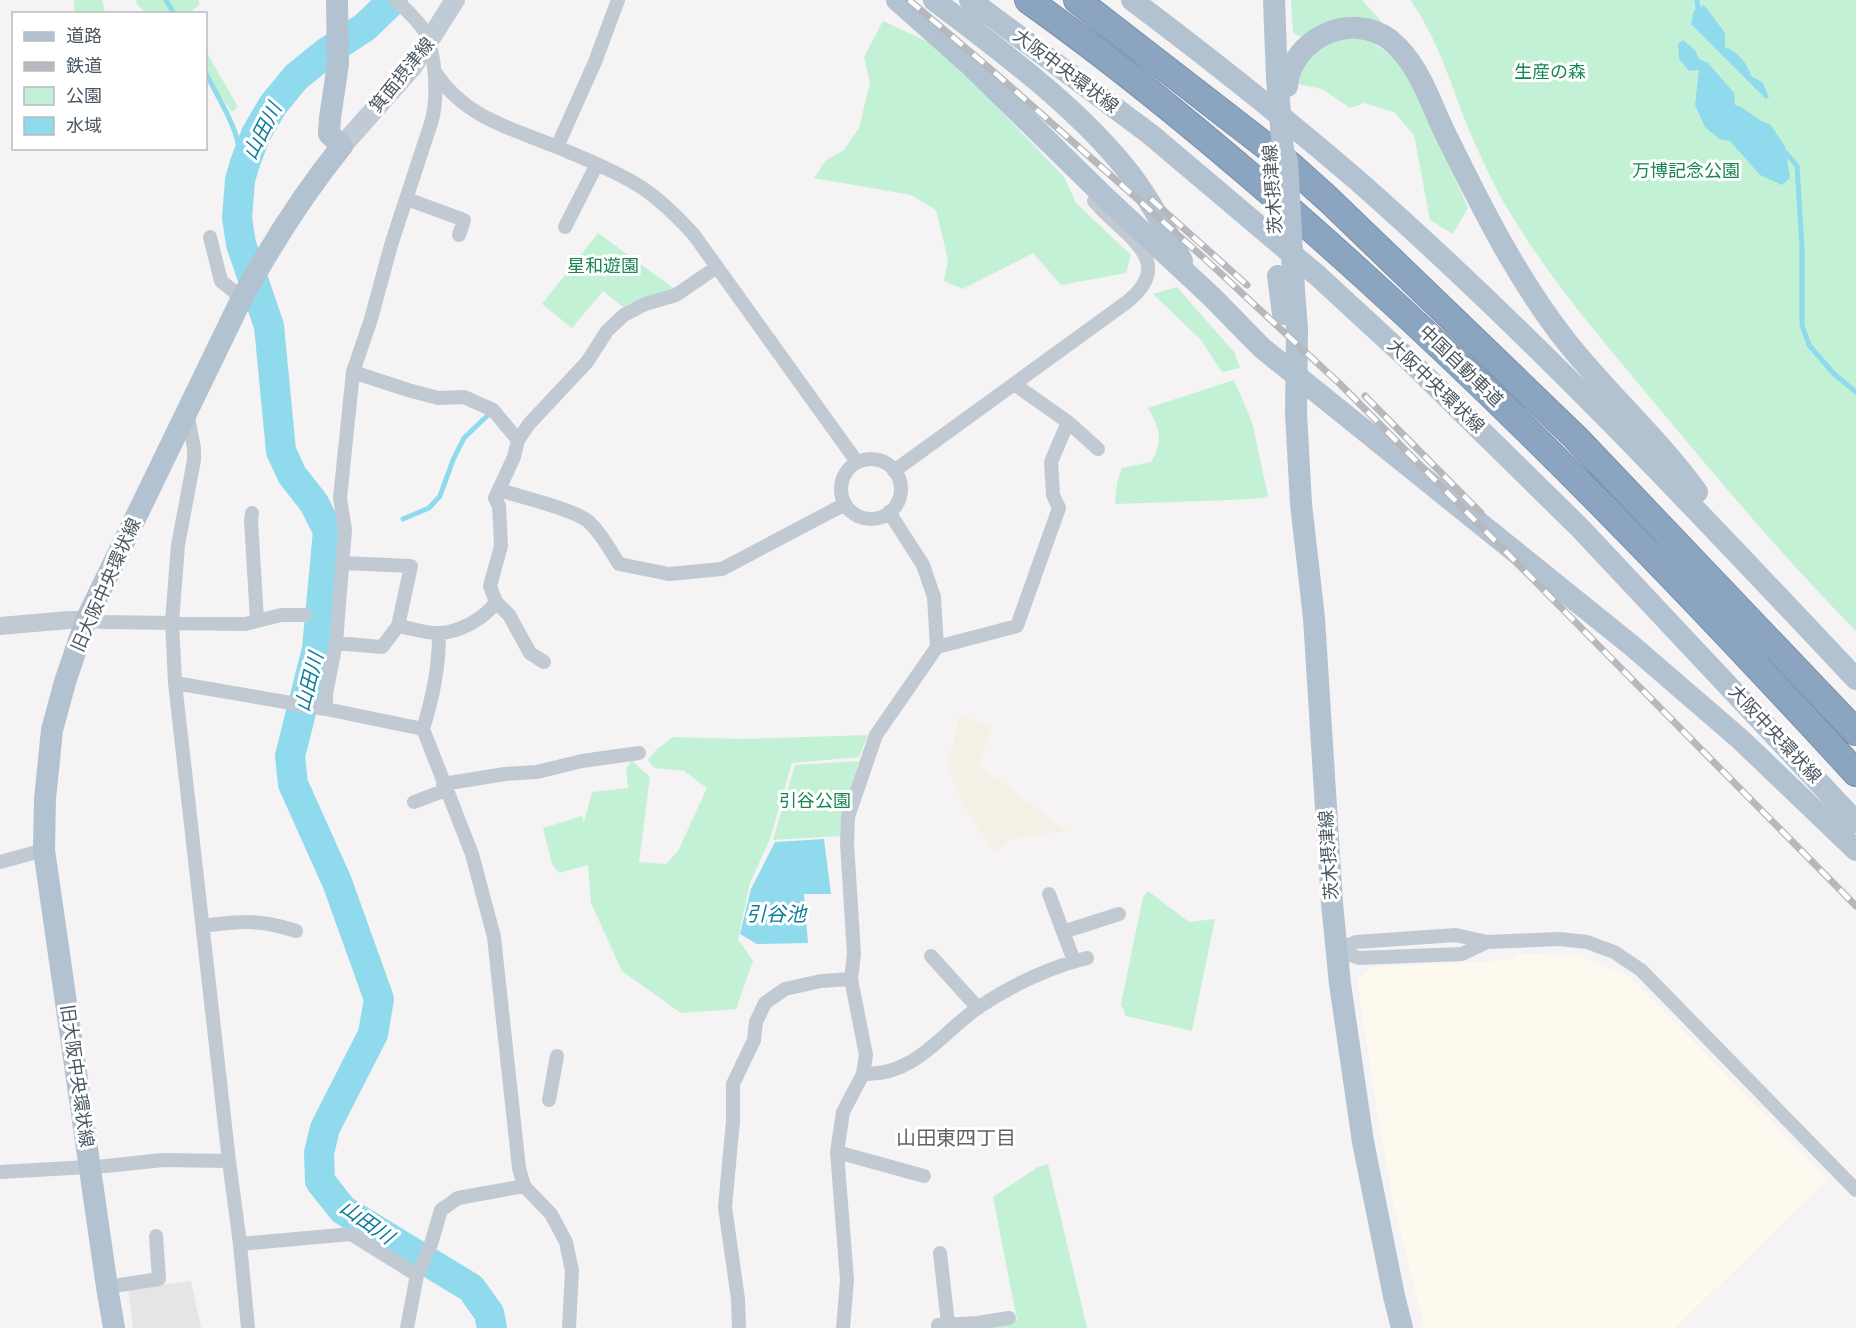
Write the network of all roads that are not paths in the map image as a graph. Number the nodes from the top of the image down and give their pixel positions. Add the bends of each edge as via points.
1 (337, 0) edge
2 (396, 0) edge
3 (455, 0) edge
4 (618, 0) edge
5 (897, 0) edge
6 (934, 0) edge
7 (970, 0) edge
8 (1028, 0) edge
9 (1077, 0) edge
10 (1132, 0) edge
11 (1263, 0) edge
12 (1274, 0) edge
13 (429, 44) junction
14 (435, 72) junction
15 (1276, 78) junction
16 (342, 146) junction
17 (557, 147) junction
18 (597, 164) junction
19 (1088, 180) junction
20 (407, 199) junction
21 (565, 227) dead end
22 (459, 235) dead end
23 (210, 237) dead end
24 (717, 267) junction
25 (1192, 278) junction
26 (1286, 283) junction
27 (242, 298) junction
28 (353, 372) junction
29 (1297, 377) junction
30 (1014, 384) junction
31 (187, 412) junction
32 (1068, 422) junction
33 (518, 440) junction
34 (1098, 448) dead end
35 (857, 462) junction
36 (894, 471) junction
37 (506, 492) dead end
38 (845, 504) junction
39 (889, 512) junction
40 (252, 513) dead end
41 (1728, 545) junction
42 (342, 563) junction
43 (496, 602) junction
44 (305, 615) dead end
45 (86, 620) junction
46 (257, 620) junction
47 (172, 622) junction
48 (0, 626) edge
49 (398, 626) junction
50 (439, 633) junction
51 (336, 643) junction
52 (937, 647) junction
53 (544, 662) dead end
54 (1856, 679) edge
55 (175, 683) junction
56 (326, 709) junction
57 (423, 729) junction
58 (1856, 732) edge
59 (639, 753) dead end
60 (1856, 773) edge
61 (445, 787) junction
62 (414, 802) dead end
63 (1856, 822) edge
64 (44, 850) junction
65 (1856, 850) edge
66 (0, 862) edge
67 (1049, 894) dead end
68 (1119, 914) dead end
69 (203, 926) junction
70 (296, 931) dead end
71 (1063, 932) junction
72 (1337, 950) junction
73 (931, 956) dead end
74 (850, 979) junction
75 (978, 1008) junction
76 (556, 1056) dead end
77 (863, 1074) junction
78 (549, 1100) dead end
79 (837, 1152) junction
80 (229, 1161) junction
81 (90, 1167) junction
82 (0, 1172) edge
83 (924, 1176) dead end
84 (524, 1186) junction
85 (1856, 1190) edge
86 (156, 1236) dead end
87 (240, 1244) junction
88 (940, 1253) dead end
89 (417, 1275) junction
90 (107, 1287) junction
91 (1009, 1318) dead end
92 (943, 1326) edge
93 (114, 1328) edge
94 (248, 1328) edge
95 (407, 1328) edge
96 (569, 1328) edge
97 (739, 1328) edge
98 (843, 1328) edge
99 (1402, 1328) edge

1 - 16 main road via 338,64 329,134
2 - 13 street via 425,33
3 - 13 main road, 箕面摂津線
4 - 17 street
5 - 19 main road
6 - 25 main road via 1036,80 1107,147 1149,201
7 - 63 main road, 大阪中央環状線 via 1167,148 1407,358 1581,530
8 - 60 highway, 中国自動車道 via 1078,35 1237,164 1433,339 1613,517
9 - 58 highway, 中国自動車道 via 1289,164 1329,200 1575,437
10 - 41 main road via 1304,135 1386,207 1589,400
11 - 15 main road, 茨木摂津線
12 - 15 main road, 茨木摂津線
13 - 14 street
13 - 16 main road, 箕面摂津線
14 - 17 street via 451,92 485,119
14 - 20 street via 433,113
15 - 26 main road, 茨木摂津線
15 - 26 main road, 茨木摂津線, bridge via 1290,149
15 - 41 main road via 1291,67 1300,51 1331,32 1368,30 1399,49 1419,77 1485,215 1520,276 1571,348 1692,486
16 - 27 main road, 旧大阪中央環状線 via 266,253
17 - 18 street
18 - 21 street
18 - 24 street via 636,184 671,210
19 - 25 main road
19 - 30 street via 1098,206 1147,256 1146,283 1127,302
20 - 22 street via 464,220
20 - 28 street
23 - 27 street via 221,280
24 - 33 street via 676,295 624,315
24 - 35 street
25 - 29 main road
26 - 29 main road, 茨木摂津線 via 1298,329
27 - 31 main road, 旧大阪中央環状線
28 - 33 street via 438,398 464,397 493,410
28 - 42 street via 340,498 345,530
29 - 65 main road via 1640,653 1759,756
29 - 72 main road, 茨木摂津線 via 1301,504 1314,618
30 - 32 street
30 - 36 street
31 - 45 main road, 旧大阪中央環状線
31 - 47 street via 194,460 177,545
32 - 34 street
32 - 52 street via 1051,462 1053,495 1059,508 1017,626
33 - 43 street via 495,498 501,546 490,586
35 - 36 street via 873,459
35 - 38 street via 849,468 841,485
36 - 39 street via 900,488
37 - 38 street via 588,520 619,564 669,574 722,569
38 - 39 street via 851,512 870,519
39 - 52 street via 923,565 933,597
40 - 46 street
41 - 54 main road
42 - 49 street via 411,566
42 - 51 street
43 - 50 street via 489,612 460,628
43 - 53 street via 509,615 530,652
44 - 46 street
45 - 47 street
45 - 48 street
45 - 64 main road, 旧大阪中央環状線 via 52,730
46 - 47 street via 245,624
47 - 55 street
49 - 50 street
49 - 51 street via 382,647
50 - 57 street via 435,688
51 - 56 street
52 - 74 street via 876,735 848,817 854,954
55 - 56 street
55 - 69 street
56 - 57 street
57 - 61 street
59 - 61 street
61 - 62 street
61 - 84 street via 472,854 494,937
64 - 66 street
64 - 81 main road, 旧大阪中央環状線
67 - 71 street
68 - 71 street
69 - 70 street via 247,920
69 - 80 street
71 - 75 street via 1081,960 1029,980
72 - 85 street via 1359,958 1462,954 1487,942 1559,939 1587,942 1614,952 1641,970
72 - 99 main road, 茨木摂津線 via 1363,1142
73 - 75 street
74 - 77 street via 866,1055
74 - 97 street via 785,989 765,1003 734,1084 724,1207
75 - 77 street via 916,1059 880,1075
76 - 78 street
77 - 79 street via 843,1112
79 - 83 street
79 - 98 street via 847,1280
80 - 81 street via 163,1160
80 - 87 street
81 - 82 street
81 - 90 main road, 旧大阪中央環状線
84 - 89 street via 458,1198 441,1210
84 - 96 street via 551,1214 566,1242 572,1271
86 - 90 street via 159,1279
87 - 89 street via 351,1234
87 - 94 street
88 - 92 street via 936,1285
89 - 95 street
90 - 93 main road, 旧大阪中央環状線
91 - 92 street

